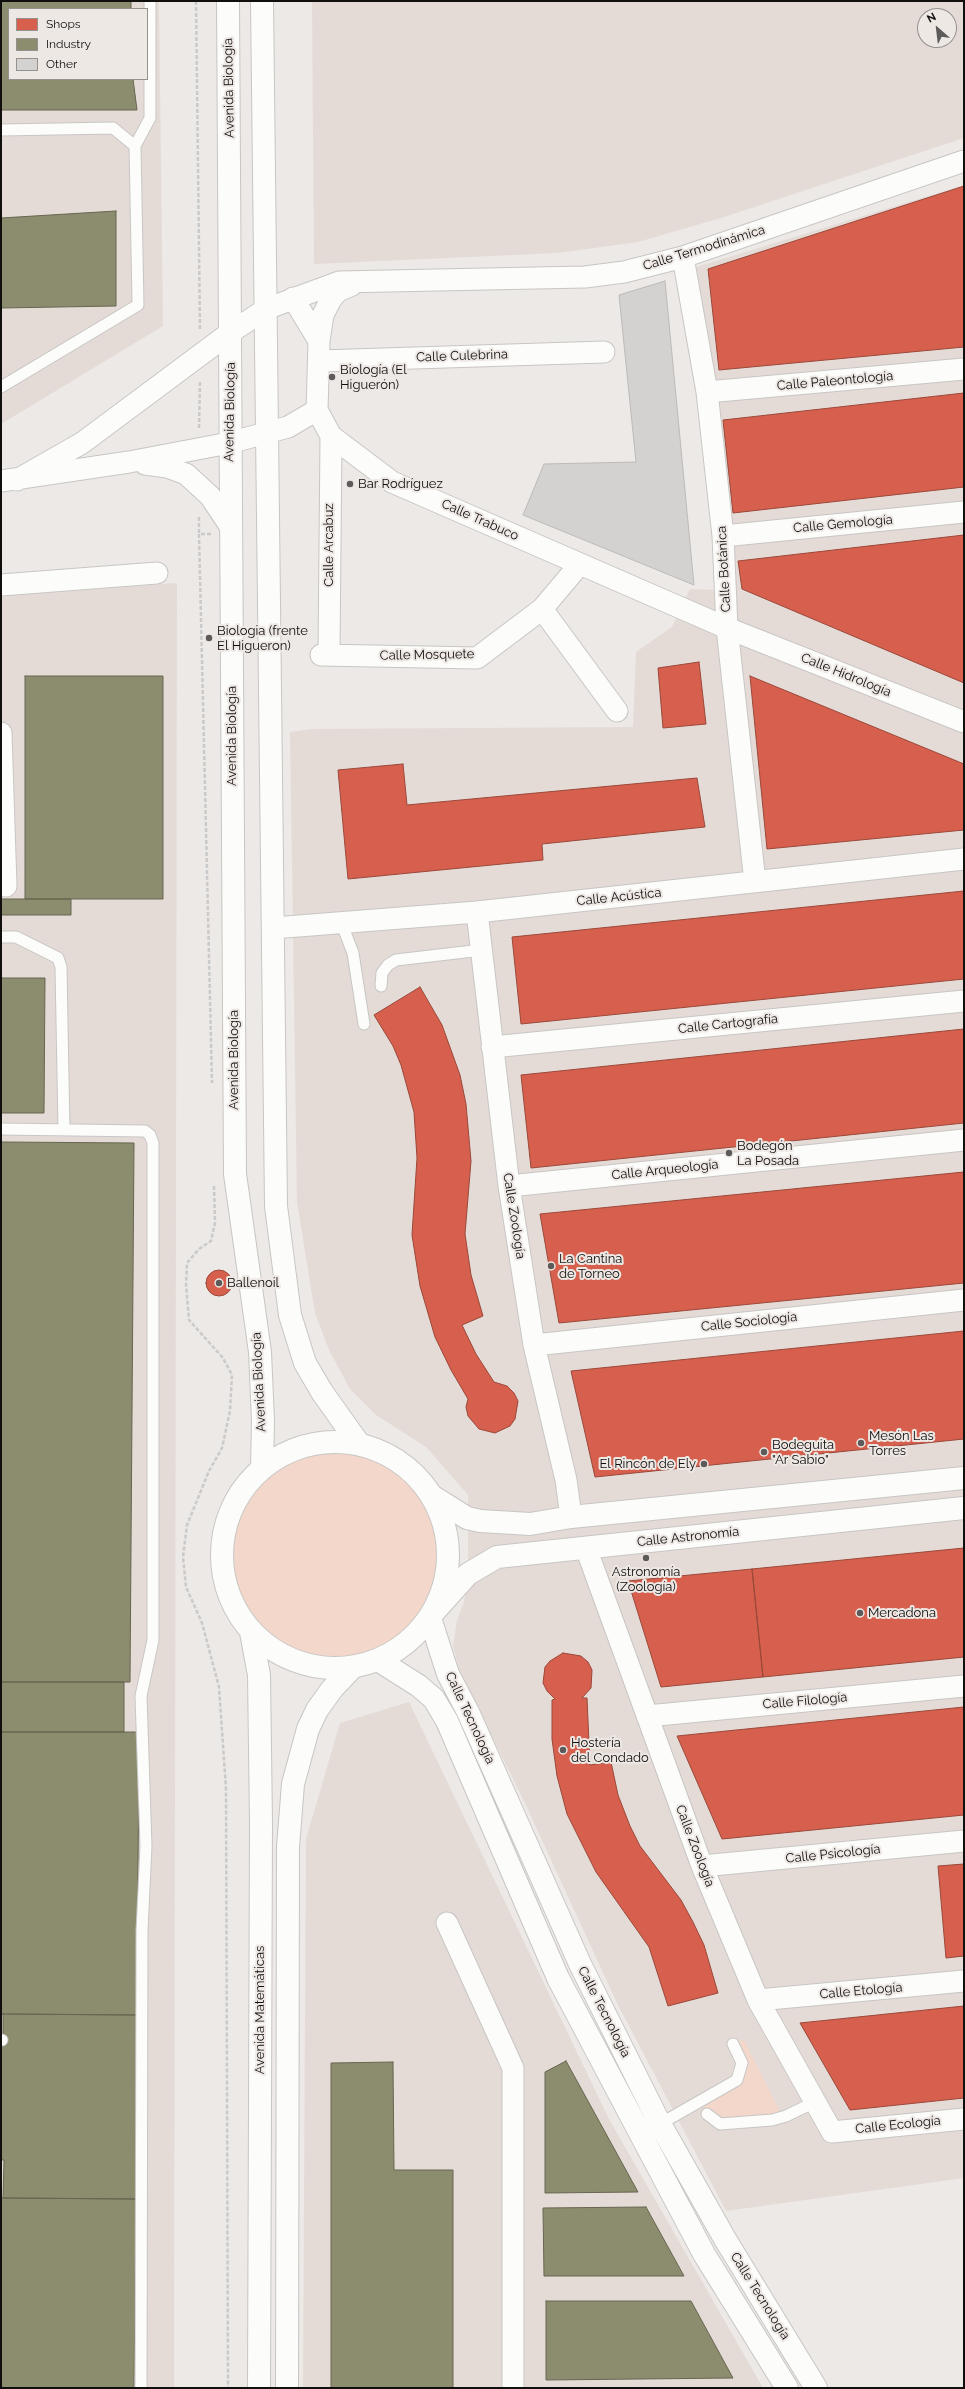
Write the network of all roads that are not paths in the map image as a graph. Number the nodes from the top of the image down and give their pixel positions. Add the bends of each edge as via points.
1 (150, 1) edge
2 (228, 1) edge
3 (262, 1) edge
4 (274, 1) edge
5 (1, 130) edge
6 (263, 142) junction
7 (136, 146) junction
8 (964, 161) edge
9 (684, 257) junction
10 (372, 281) junction
11 (293, 298) junction
12 (266, 309) junction
13 (231, 332) junction
14 (320, 351) junction
15 (604, 352) dead end
16 (964, 369) edge
17 (1, 387) edge
18 (707, 392) junction
19 (317, 410) junction
20 (266, 434) junction
21 (331, 436) junction
22 (229, 443) junction
23 (129, 462) junction
24 (9, 481) edge
25 (964, 512) edge
26 (230, 529) junction
27 (723, 536) junction
28 (580, 564) junction
29 (157, 573) dead end
30 (1, 585) edge
31 (542, 608) junction
32 (727, 628) junction
33 (325, 655) joint
34 (617, 711) dead end
35 (964, 722) edge
36 (1, 733) edge
37 (964, 859) edge
38 (755, 882) junction
39 (6, 886) dead end
40 (477, 912) junction
41 (341, 922) junction
42 (273, 928) junction
43 (1, 937) edge
44 (482, 950) junction
45 (381, 986) dead end
46 (964, 1001) edge
47 (364, 1024) dead end
48 (492, 1047) junction
49 (1, 1129) edge
50 (64, 1130) junction
51 (964, 1140) edge
52 (509, 1186) junction
53 (964, 1300) edge
54 (534, 1345) junction
55 (359, 1444) junction
56 (262, 1469) junction
57 (964, 1478) edge
58 (432, 1496) junction
59 (964, 1508) edge
60 (572, 1517) junction
61 (586, 1548) junction
62 (432, 1615) junction
63 (251, 1632) junction
64 (378, 1660) junction
65 (352, 1668) junction
66 (964, 1686) edge
67 (647, 1716) junction
68 (964, 1841) edge
69 (702, 1866) junction
70 (447, 1923) dead end
71 (964, 1981) edge
72 (758, 2000) junction
73 (732, 2044) dead end
74 (815, 2102) junction
75 (707, 2114) dead end
76 (964, 2119) edge
77 (660, 2124) junction
78 (832, 2132) joint
79 (141, 2388) edge
80 (259, 2388) edge
81 (287, 2388) edge
82 (514, 2388) edge
83 (787, 2388) edge
84 (816, 2388) edge

1 - 7 lane via 150,118
2 - 13 main road, Avenida Biología
3 - 6 main road
4 - 6 main road
5 - 7 lane via 113,128
6 - 12 main road
7 - 17 lane via 138,305
8 - 9 street, Calle Termodinámica
9 - 10 street, Calle Termodinámica via 624,272 585,276
9 - 18 street, Calle Botánica
10 - 11 street, Calle Termodinámica via 339,282
10 - 14 street via 347,287 331,298 323,315
11 - 12 street, Calle Termodinámica
11 - 14 street
12 - 13 street, Calle Termodinámica
12 - 20 main road
13 - 22 main road, Avenida Biología
13 - 24 street, Calle Termodinámica via 82,443
14 - 15 street, Calle Culebrina
14 - 19 street
16 - 18 street, Calle Paleontología
18 - 27 street, Calle Botánica
19 - 20 street via 293,424
19 - 21 street, Calle Trabuco
20 - 22 street
20 - 42 main road
21 - 28 street, Calle Trabuco via 392,482
21 - 33 street, Calle Arcabuz
22 - 23 street
22 - 26 main road, Avenida Biología
23 - 24 street
23 - 26 street via 167,467 186,474 210,496
25 - 27 street, Calle Gemología
26 - 56 main road, Avenida Biología via 235,1174 260,1352
27 - 32 street, Calle Botánica
28 - 31 street, Calle Mosquete
28 - 32 street, Calle Trabuco
29 - 30 street
31 - 33 street, Calle Mosquete via 477,658
31 - 34 street
32 - 35 street, Calle Hidrología
32 - 38 street, Calle Botánica
36 - 39 street
37 - 38 street, Calle Acústica
38 - 40 street, Calle Acústica
40 - 41 street, Calle Acústica
40 - 44 street, Calle Zoología
41 - 42 street, Calle Acústica
41 - 47 lane via 353,953
42 - 55 main road via 276,1206 290,1315 306,1363 322,1392
43 - 50 lane via 16,937 58,958 61,967
44 - 45 lane via 396,960 382,973
44 - 48 street, Calle Zoología
46 - 48 street, Calle Cartografía
48 - 52 street, Calle Zoología
49 - 50 lane
50 - 79 lane via 145,1131 153,1143 153,1640 141,1696 146,1846 142,1931
51 - 52 street, Calle Arqueología
52 - 54 street, Calle Zoología
53 - 54 street, Calle Sociología
54 - 60 street, Calle Zoología via 566,1480
55 - 56 main road via 336,1442 308,1446 276,1459
55 - 58 main road via 374,1448 401,1463 424,1483
56 - 63 main road via 236,1500 223,1539 224,1579 230,1598
57 - 60 main road
58 - 60 main road via 463,1517 480,1521 530,1524
58 - 62 main road via 447,1534 449,1554 446,1581
59 - 61 main road, Calle Astronomía
61 - 62 main road, Calle Astronomía via 497,1557 468,1574
61 - 67 street, Calle Zoología
62 - 64 main road, Calle Astronomía via 407,1643
62 - 77 main road, Calle Tecnología via 448,1674 468,1712 580,1964
63 - 65 main road via 268,1647 308,1666
63 - 80 main road, Avenida Matemáticas via 259,1675 261,1823
64 - 65 main road, Calle Astronomía
64 - 83 main road, Calle Tecnología via 419,1686 434,1699 447,1721 558,1978 704,2254
65 - 81 main road via 317,1710 308,1729 293,1784 288,1855
66 - 67 street, Calle Filología
67 - 69 street, Calle Zoología
68 - 69 street, Calle Psicología
69 - 72 street, Calle Zoología
70 - 82 street via 513,2068
71 - 72 street, Calle Etología
72 - 74 street, Calle Zoología
73 - 77 lane via 742,2063 737,2080
74 - 75 lane via 772,2120 720,2124
74 - 78 street, Calle Zoología
76 - 78 street, Calle Ecología
77 - 84 main road, Calle Tecnología via 725,2239

